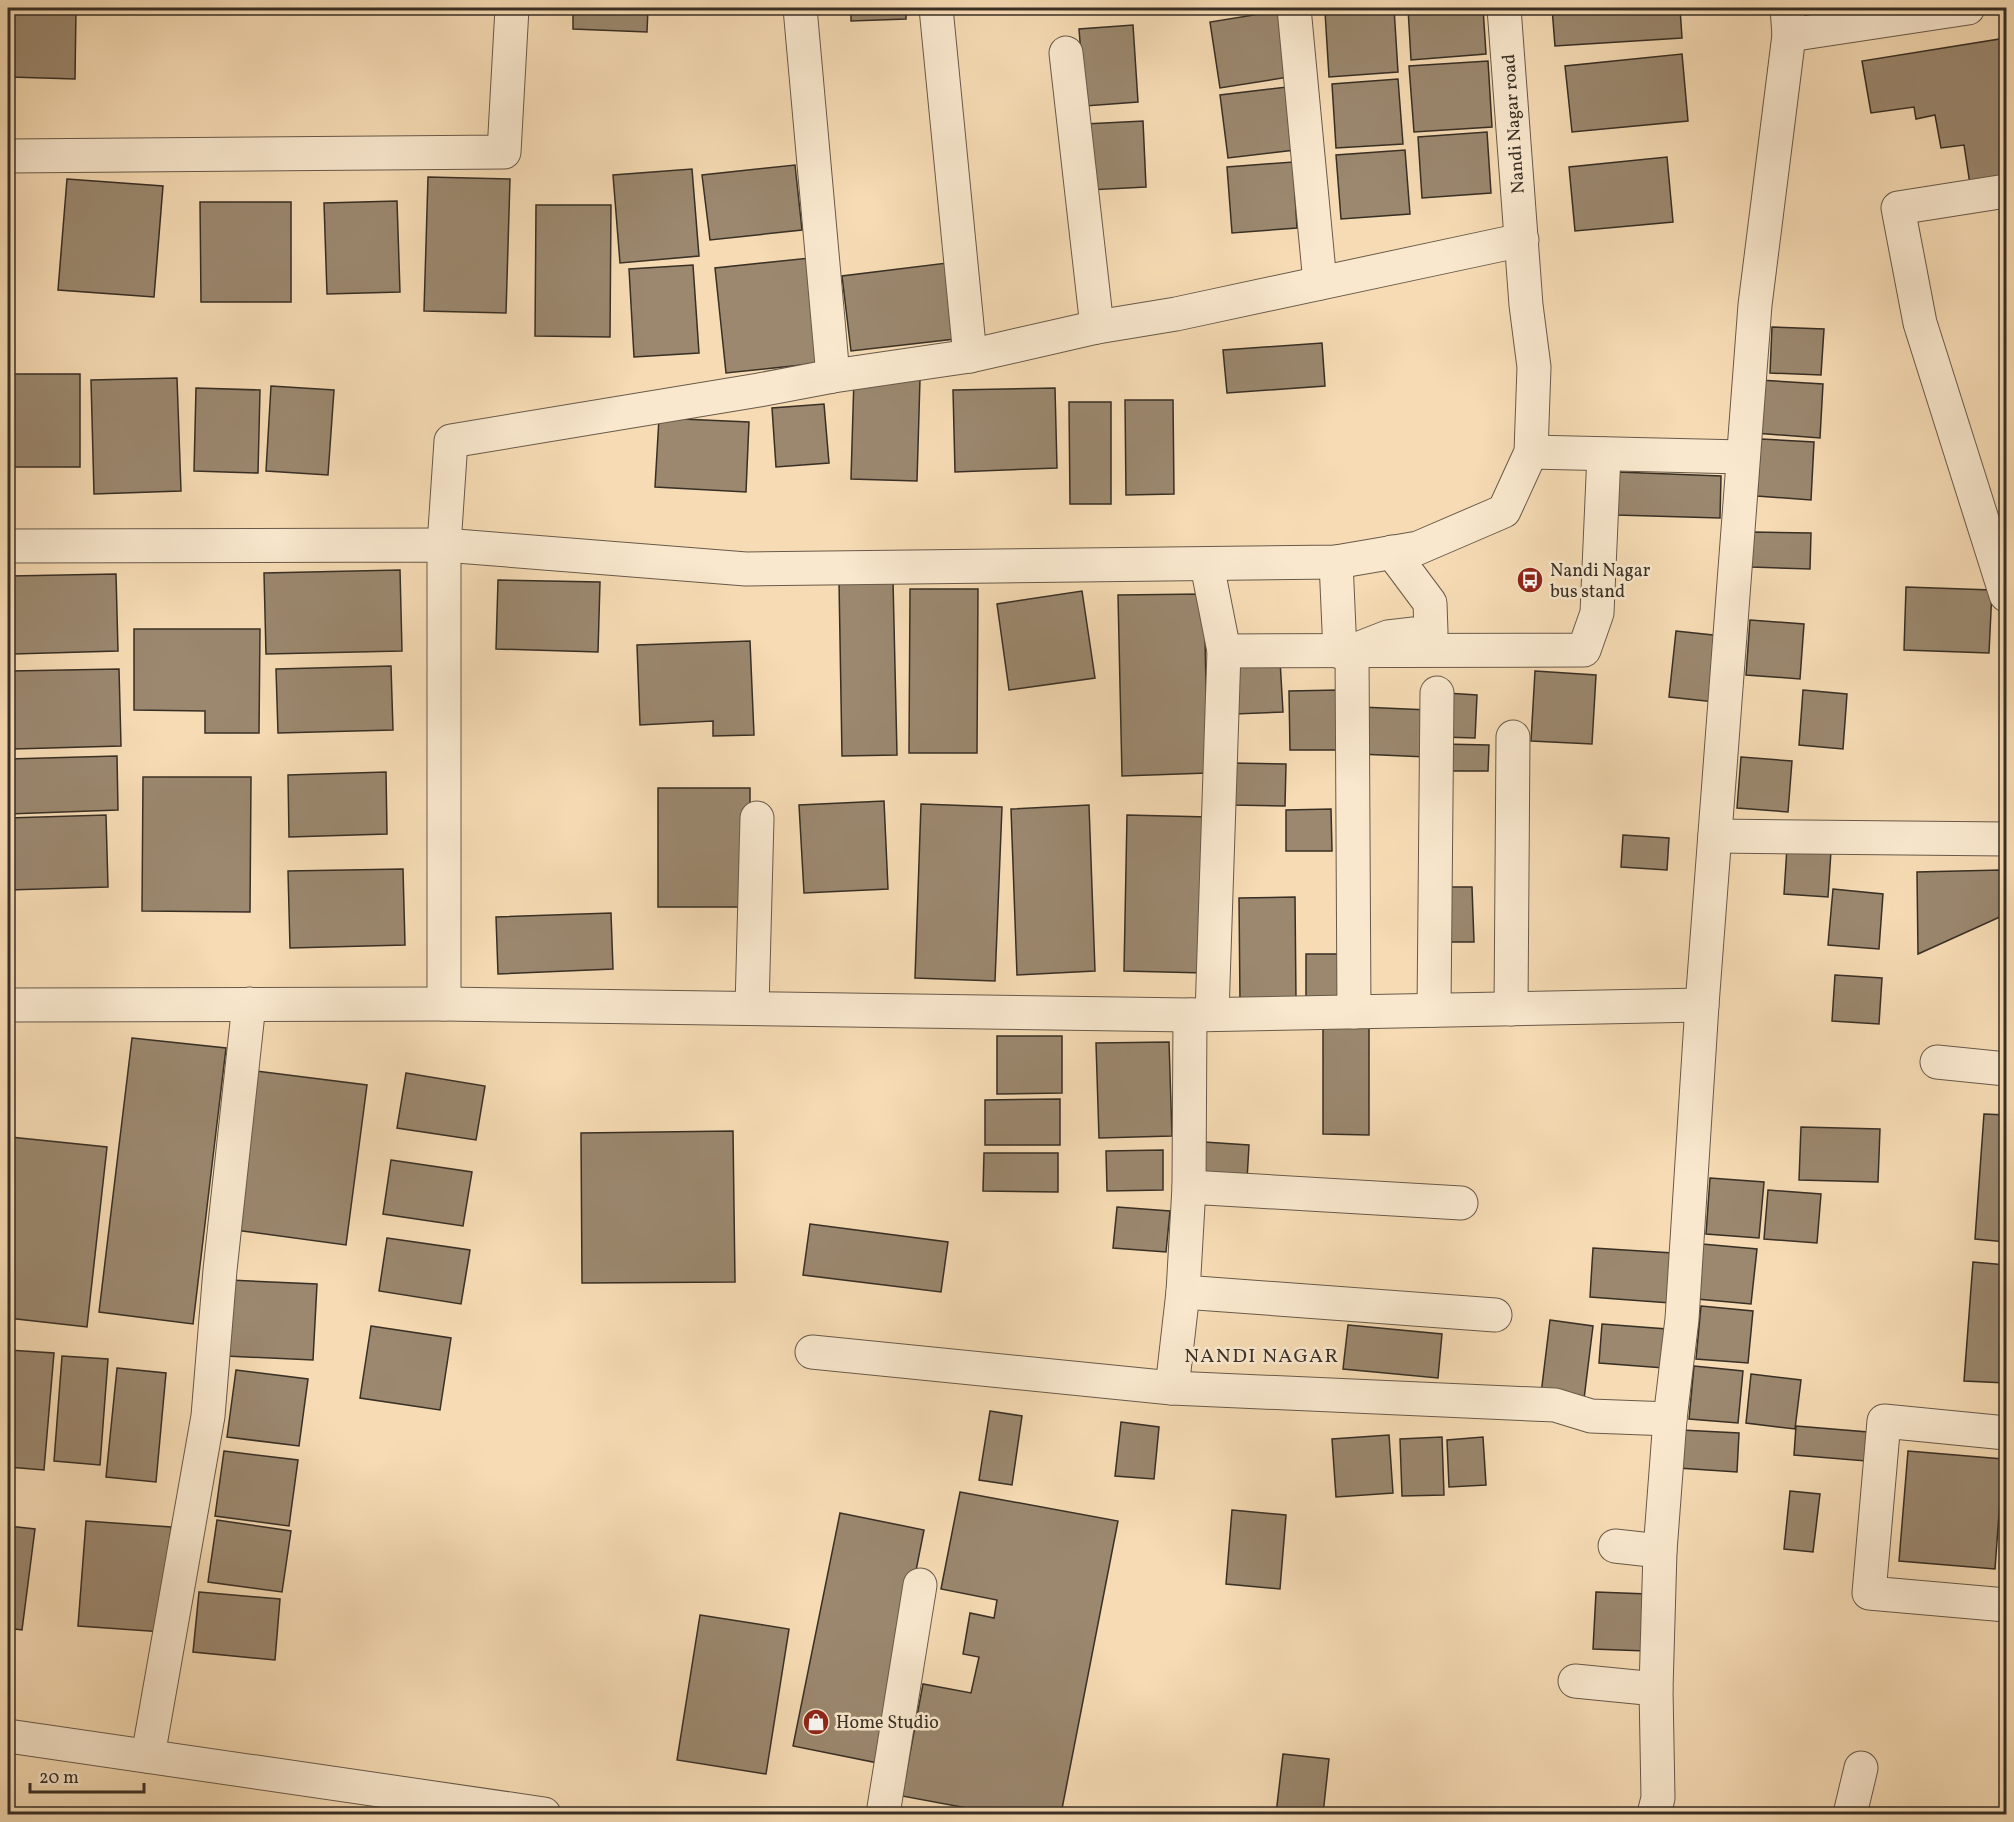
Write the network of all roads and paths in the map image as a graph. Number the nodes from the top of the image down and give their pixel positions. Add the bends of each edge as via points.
1 (512, 8) edge
2 (800, 8) edge
3 (936, 8) edge
4 (1294, 8) edge
5 (1504, 8) edge
6 (1968, 8) edge
7 (1788, 21) edge
8 (1066, 53) dead end
9 (8, 156) edge
10 (2007, 191) edge
11 (1522, 240) junction
12 (1320, 283) junction
13 (1097, 327) junction
14 (970, 356) junction
15 (833, 376) junction
16 (1531, 452) junction
17 (1604, 454) junction
18 (1743, 457) junction
19 (444, 545) junction
20 (8, 546) edge
21 (1392, 552) junction
22 (1336, 562) junction
23 (1207, 565) junction
24 (2007, 595) edge
25 (1224, 651) junction
26 (1346, 651) junction
27 (1437, 693) dead end
28 (1513, 737) dead end
29 (757, 818) dead end
30 (1715, 836) junction
31 (2007, 839) edge
32 (249, 1004) junction
33 (444, 1004) junction
34 (8, 1005) edge
35 (1702, 1005) junction
36 (752, 1008) junction
37 (1511, 1009) junction
38 (1434, 1010) junction
39 (1354, 1012) junction
40 (1201, 1015) junction
41 (1937, 1062) dead end
42 (2007, 1069) edge
43 (1189, 1187) junction
44 (1461, 1203) dead end
45 (1183, 1292) junction
46 (1495, 1315) dead end
47 (812, 1352) dead end
48 (1172, 1388) junction
49 (1670, 1419) junction
50 (2007, 1433) edge
51 (1615, 1546) dead end
52 (1660, 1551) junction
53 (920, 1585) dead end
54 (2007, 1605) edge
55 (1575, 1682) dead end
56 (1656, 1689) junction
57 (8, 1736) edge
58 (148, 1756) junction
59 (1861, 1768) dead end
60 (544, 1815) edge
61 (883, 1815) edge
62 (1654, 1815) edge
63 (1850, 1815) edge

1 - 9 street via 504,152
2 - 15 street
3 - 14 street
4 - 12 street
5 - 11 street, Nandi Nagar road
6 - 7 street
7 - 18 street via 1755,305
8 - 13 street
10 - 24 street via 1898,208 1920,323
11 - 12 street
11 - 16 street, Nandi Nagar road via 1534,367
12 - 13 street
13 - 14 street
14 - 15 street
15 - 19 street via 451,441
16 - 17 street
16 - 21 street via 1504,512 1418,548
17 - 18 street
17 - 26 street via 1597,613 1584,650
18 - 30 street
19 - 20 street
19 - 23 street via 746,569
19 - 33 street
21 - 22 street
21 - 26 street via 1430,603 1431,632 1388,637
22 - 23 street
22 - 26 street
23 - 25 street
25 - 26 street
25 - 40 street
26 - 39 street
27 - 38 street
28 - 37 street
29 - 36 street
30 - 31 street
30 - 35 street
32 - 33 street
32 - 34 street
32 - 58 street via 219,1270 208,1416
33 - 36 street
35 - 37 street
35 - 49 street via 1682,1319
36 - 40 street
37 - 38 street
38 - 39 street
39 - 40 street
40 - 43 street
41 - 42 street
43 - 44 street
43 - 45 street
45 - 46 street
45 - 48 street
47 - 48 street
48 - 49 street via 1556,1405 1591,1416
49 - 52 street
50 - 54 street via 1884,1421 1869,1593
51 - 52 street
52 - 56 street
53 - 61 street
55 - 56 street
56 - 62 street via 1658,1798
57 - 58 street
58 - 60 street
59 - 63 street

